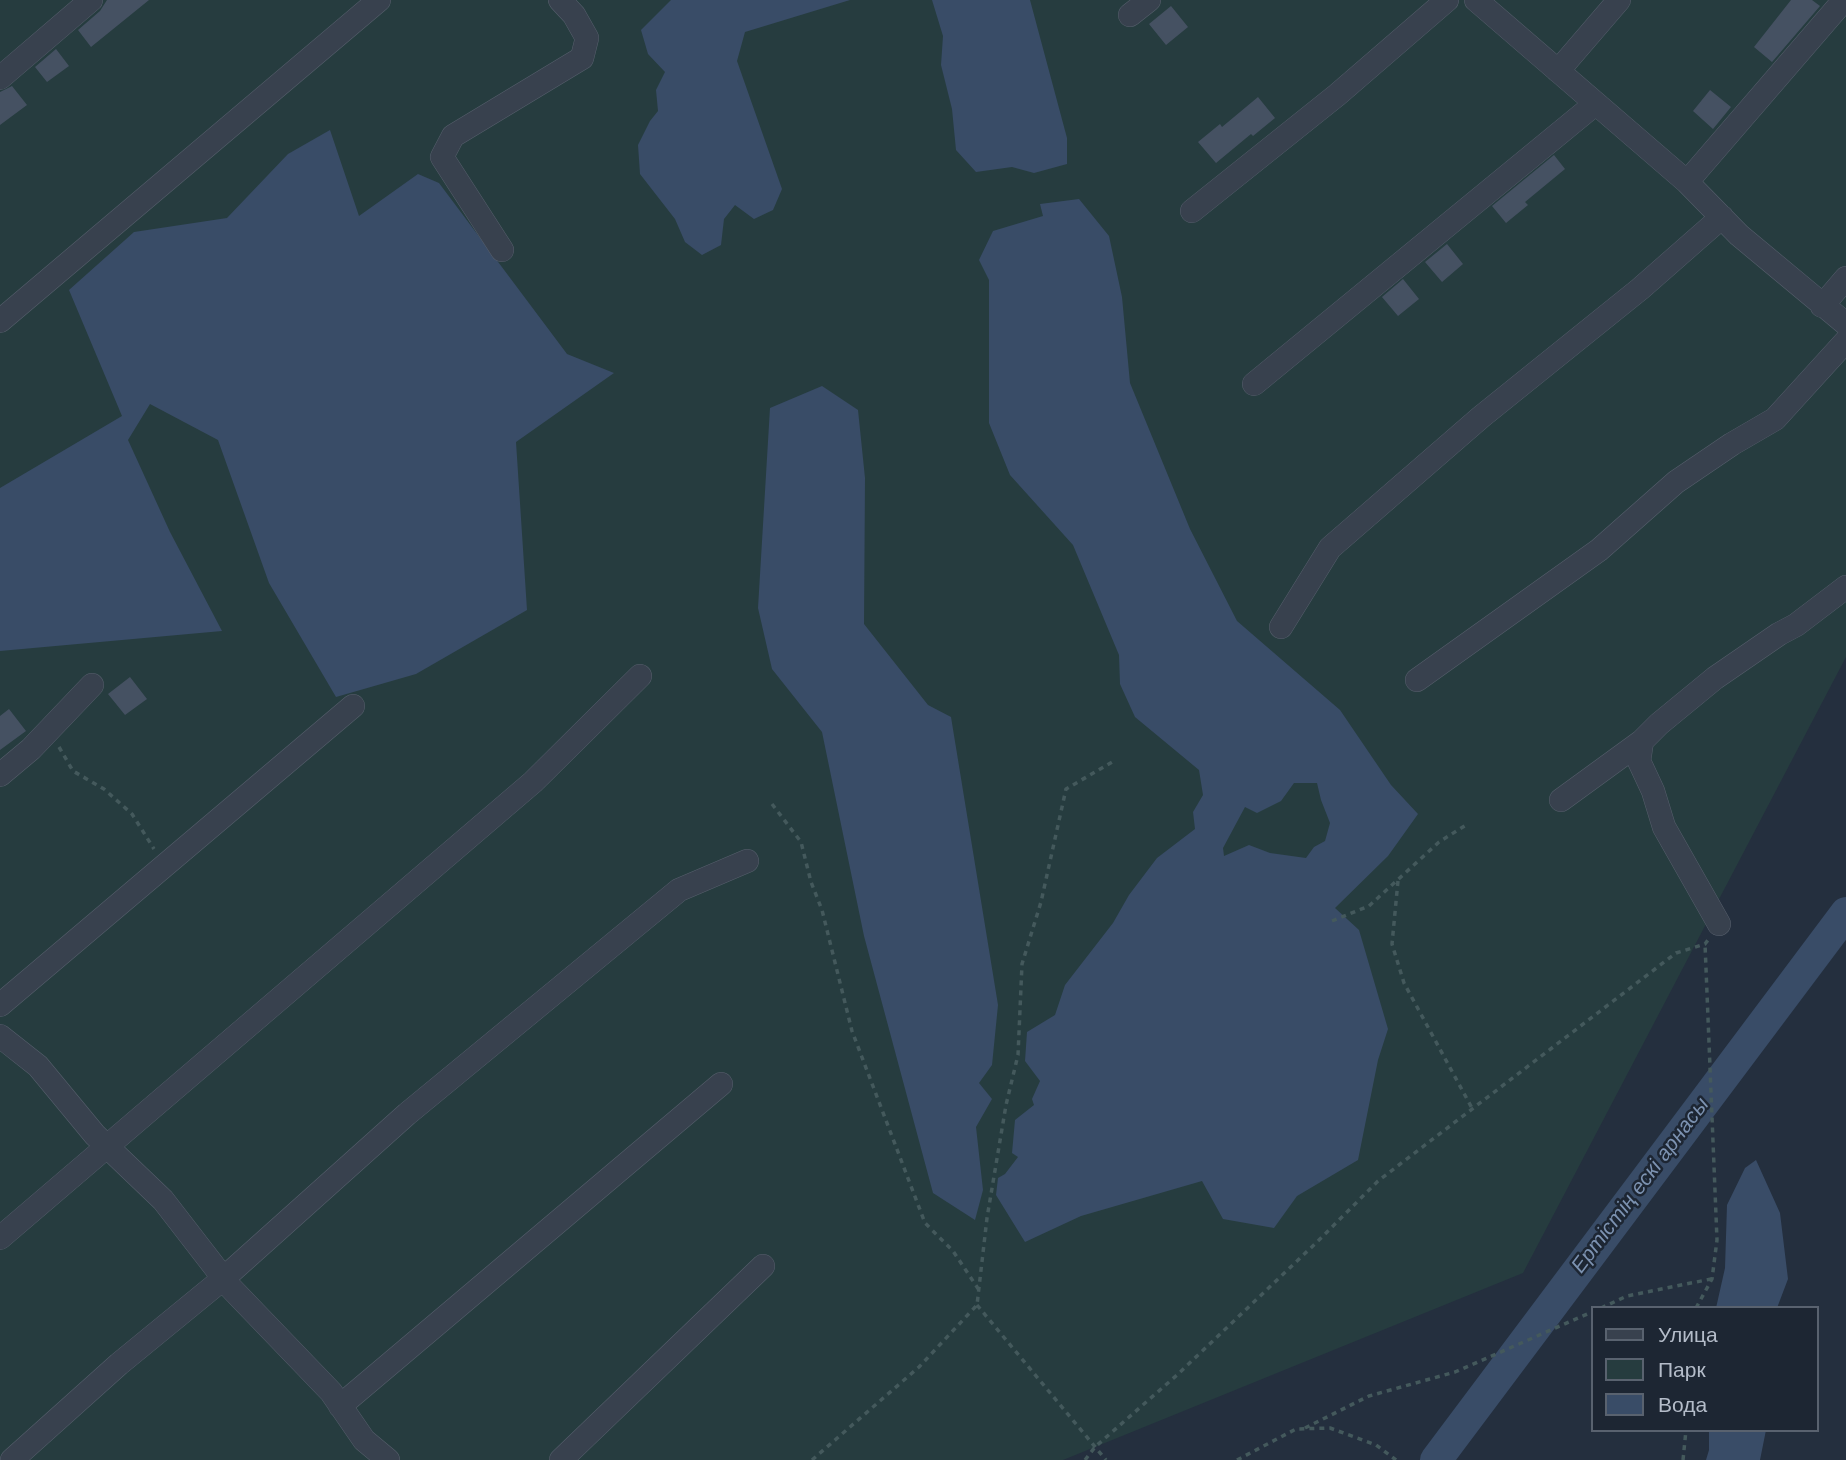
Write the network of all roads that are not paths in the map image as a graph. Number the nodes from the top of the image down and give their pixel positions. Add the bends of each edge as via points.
1 (92, 0) edge
2 (379, 0) edge
3 (560, 0) edge
4 (1149, 0) edge
5 (1447, 0) edge
6 (1476, 0) edge
7 (1619, 0) edge
8 (1844, 0) edge
9 (1130, 15) dead end
10 (1558, 71) junction
11 (0, 78) edge
12 (1595, 104) junction
13 (1687, 182) junction
14 (1192, 211) dead end
15 (1722, 217) junction
16 (502, 250) dead end
17 (1846, 278) edge
18 (1822, 306) junction
19 (0, 321) edge
20 (1846, 324) edge
21 (1846, 341) edge
22 (1254, 384) dead end
23 (1846, 587) edge
24 (1281, 627) dead end
25 (640, 676) dead end
26 (1417, 680) dead end
27 (92, 685) dead end
28 (353, 706) dead end
29 (1642, 741) junction
30 (0, 775) edge
31 (1561, 800) dead end
32 (747, 861) dead end
33 (1719, 924) road end
34 (0, 1004) edge
35 (0, 1036) edge
36 (721, 1084) dead end
37 (108, 1147) junction
38 (0, 1238) edge
39 (763, 1266) dead end
40 (224, 1278) junction
41 (340, 1406) junction
42 (12, 1460) edge
43 (388, 1460) edge
44 (561, 1460) edge

1 - 11 street
2 - 19 street
3 - 16 street via 587,38 582,58 453,136 442,157
4 - 9 street
5 - 14 street
6 - 10 street
7 - 10 street
8 - 13 street
10 - 12 street
12 - 13 street
12 - 22 street
13 - 15 street
15 - 18 street
15 - 24 street via 1330,548
17 - 18 street
18 - 20 street
21 - 26 street via 1775,419 1675,482 1599,550
23 - 29 street via 1715,678
25 - 37 street via 533,782
27 - 30 street
28 - 34 street
29 - 31 street
29 - 33 street via 1639,761 1664,827
32 - 40 street via 679,890 407,1114
35 - 37 street via 38,1066
36 - 41 street
37 - 38 street
37 - 40 street via 163,1200
39 - 44 street
40 - 41 street
40 - 42 street
41 - 43 street via 364,1440

